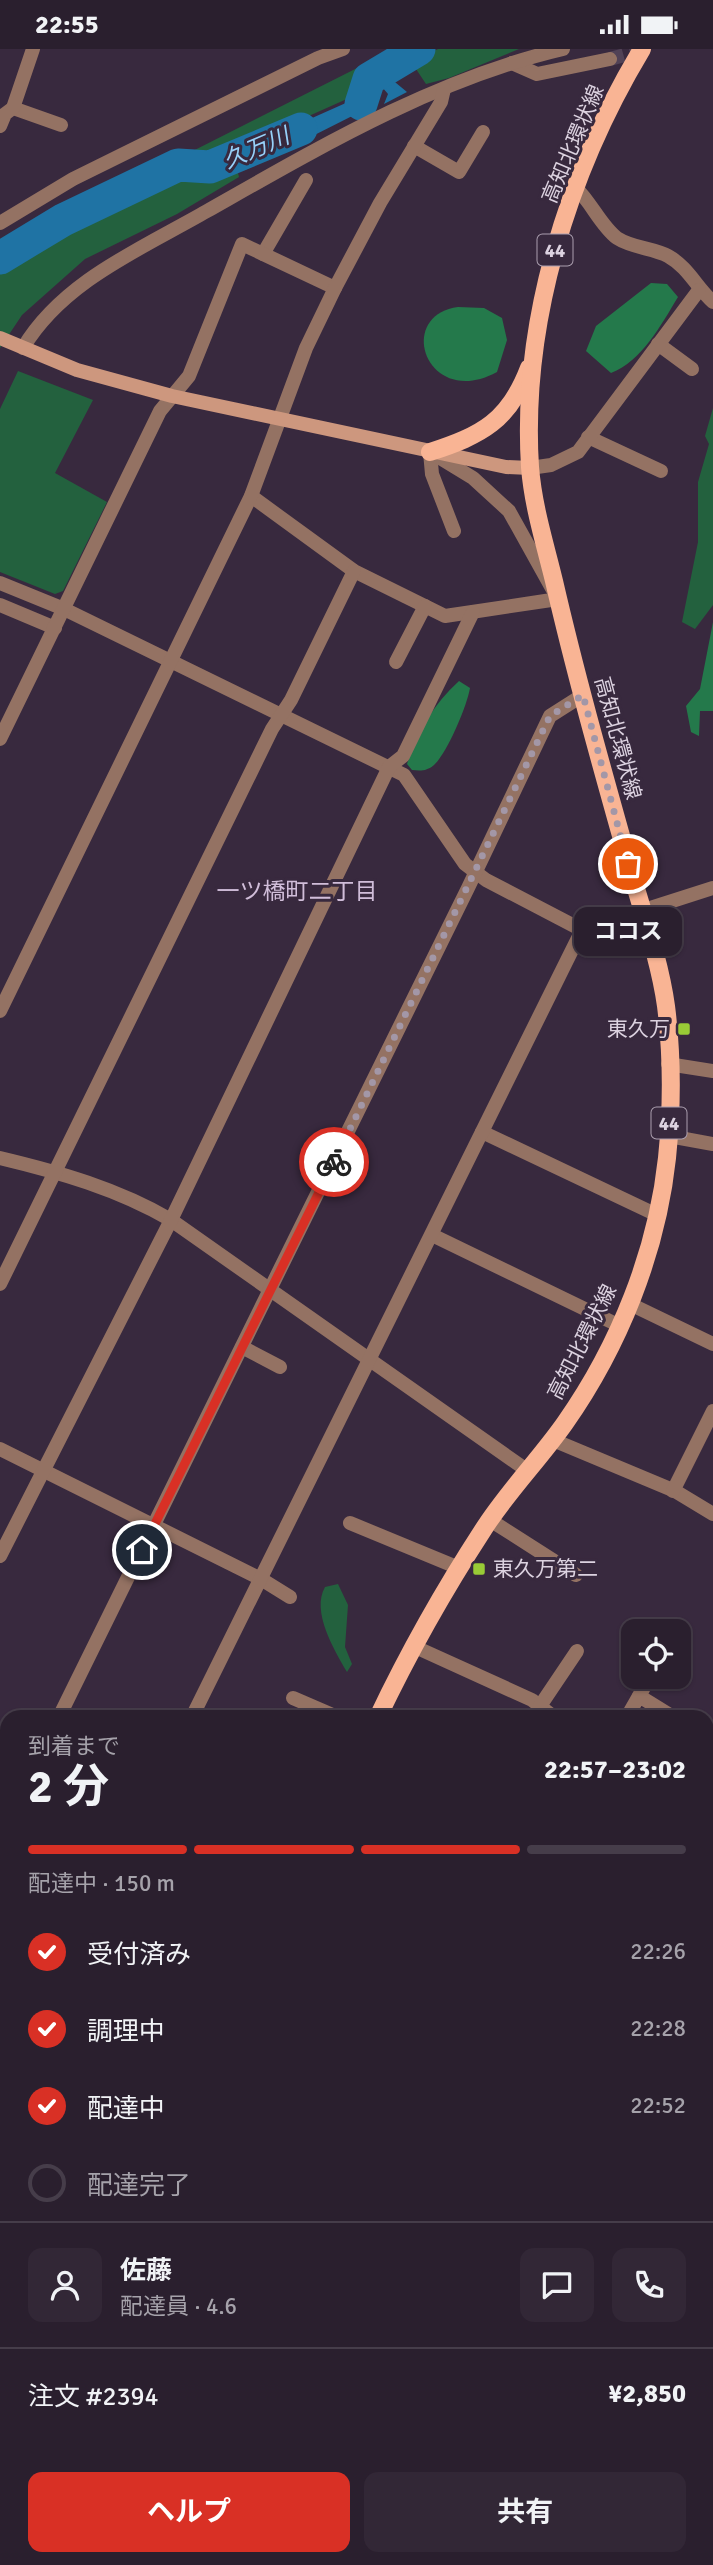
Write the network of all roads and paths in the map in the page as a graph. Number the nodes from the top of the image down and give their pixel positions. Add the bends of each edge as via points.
1 (33, 49) edge
2 (343, 49) edge
3 (563, 49) edge
4 (642, 49) edge
5 (610, 59) tunnel mouth
6 (512, 64) junction
7 (444, 89) junction
8 (13, 108) junction
9 (61, 125) dead end
10 (0, 126) edge
11 (483, 132) dead end
12 (414, 146) junction
13 (306, 180) dead end
14 (576, 188) junction
15 (0, 223) edge
16 (263, 254) junction
17 (335, 288) junction
18 (699, 290) junction
19 (713, 302) edge
20 (0, 338) edge
21 (658, 344) junction
22 (21, 347) junction
23 (537, 348) junction
24 (692, 369) dead end
25 (172, 396) junction
26 (280, 421) junction
27 (589, 437) junction
28 (430, 452) junction
29 (530, 468) junction
30 (660, 471) dead end
31 (251, 496) junction
32 (454, 531) dead end
33 (354, 571) junction
34 (0, 583) edge
35 (558, 599) junction
36 (0, 605) edge
37 (425, 606) junction
38 (64, 609) junction
39 (473, 612) junction
40 (55, 628) junction
41 (172, 661) junction
42 (396, 662) dead end
43 (583, 695) junction
44 (281, 716) junction
45 (0, 739) edge
46 (389, 767) junction
47 (475, 874) junction
48 (713, 888) edge
49 (642, 915) junction
50 (582, 930) junction
51 (0, 1011) edge
52 (668, 1064) junction
53 (713, 1071) edge
54 (482, 1132) junction
55 (668, 1136) junction
56 (713, 1144) edge
57 (0, 1158) edge
58 (57, 1172) junction
59 (657, 1215) junction
60 (171, 1220) junction
61 (432, 1235) junction
62 (0, 1284) edge
63 (271, 1291) junction
64 (630, 1304) junction
65 (620, 1326) junction
66 (713, 1344) edge
67 (242, 1347) junction
68 (371, 1359) junction
69 (280, 1367) dead end
70 (713, 1411) edge
71 (553, 1440) junction
72 (0, 1450) edge
73 (43, 1471) junction
74 (528, 1471) junction
75 (673, 1491) junction
76 (713, 1514) edge
77 (489, 1520) junction
78 (350, 1523) dead end
79 (153, 1526) junction
80 (0, 1556) edge
81 (459, 1568) junction
82 (576, 1575) dead end
83 (261, 1579) junction
84 (290, 1597) dead end
85 (412, 1646) junction
86 (578, 1651) dead end
87 (643, 1689) edge
88 (639, 1696) junction
89 (293, 1698) dead end
90 (540, 1706) junction
91 (62, 1710) edge
92 (196, 1710) edge
93 (321, 1710) edge
94 (381, 1710) edge
95 (545, 1710) edge
96 (631, 1710) edge
97 (662, 1710) edge

1 - 8 street
2 - 15 street via 160,134
3 - 6 street
4 - 14 main road, 高知北環状線 / 44
5 - 6 street via 537,74
6 - 7 street
7 - 12 street
7 - 22 street via 423,95 314,151 96,275 54,309
8 - 9 street
8 - 10 street
11 - 12 street via 459,172
12 - 17 street
13 - 16 street
14 - 18 street via 616,237 667,255
14 - 23 main road, 高知北環状線 / 44 via 551,265
16 - 17 street
16 - 25 street via 242,244 189,376
17 - 26 street via 306,348
18 - 19 street
18 - 21 street
20 - 22 street
21 - 24 street
21 - 27 street
22 - 25 street via 77,370
23 - 28 main road via 514,401 496,422 481,434
23 - 29 main road, 高知北環状線 / 44
25 - 26 street
25 - 38 street via 160,411
26 - 28 street
26 - 31 street
27 - 29 street via 578,452 551,465
27 - 30 street
28 - 29 street
28 - 32 street via 432,474
28 - 35 street via 473,478 509,511
29 - 35 main road, 高知北環状線 / 44
31 - 33 street
31 - 41 street
33 - 37 street
33 - 44 street
34 - 38 street
35 - 39 street
35 - 43 main road, 高知北環状線 / 44
36 - 40 street
37 - 39 street via 445,616
37 - 42 street
38 - 40 street
38 - 41 street
39 - 46 street via 403,756
40 - 45 street
41 - 44 street
41 - 51 street
43 - 47 street via 550,716
43 - 49 main road, 高知北環状線 / 44
44 - 46 street
44 - 58 street
46 - 47 street via 404,775
46 - 60 street
47 - 50 street
47 - 63 street
48 - 49 street
49 - 50 street
49 - 52 main road, 高知北環状線 / 44 via 666,1005
50 - 54 street
52 - 53 street
52 - 55 main road, 高知北環状線 / 44
54 - 59 street
54 - 61 street
55 - 56 street
55 - 59 main road, 高知北環状線 / 44
57 - 58 street
58 - 60 street via 146,1205
58 - 62 street
59 - 64 main road, 高知北環状線 / 44
60 - 63 street
60 - 73 street
61 - 65 street
61 - 68 street
63 - 67 street
63 - 68 street
64 - 65 main road, 高知北環状線 / 44
64 - 66 street
65 - 71 main road, 高知北環状線 / 44
67 - 69 street
67 - 79 street
68 - 74 street
68 - 83 street
70 - 75 street
71 - 74 main road, 高知北環状線 / 44
71 - 75 street
72 - 73 street
73 - 79 street
73 - 80 street
74 - 77 main road, 高知北環状線 / 44
75 - 76 street
77 - 81 main road, 高知北環状線 / 44
77 - 82 street
78 - 81 street
79 - 83 street
79 - 91 street
81 - 85 main road, 高知北環状線 / 44
83 - 84 street
83 - 92 street
85 - 90 street
85 - 94 main road, 高知北環状線 / 44
86 - 90 street
87 - 88 street
88 - 96 street
88 - 97 street
89 - 93 street
90 - 95 street

